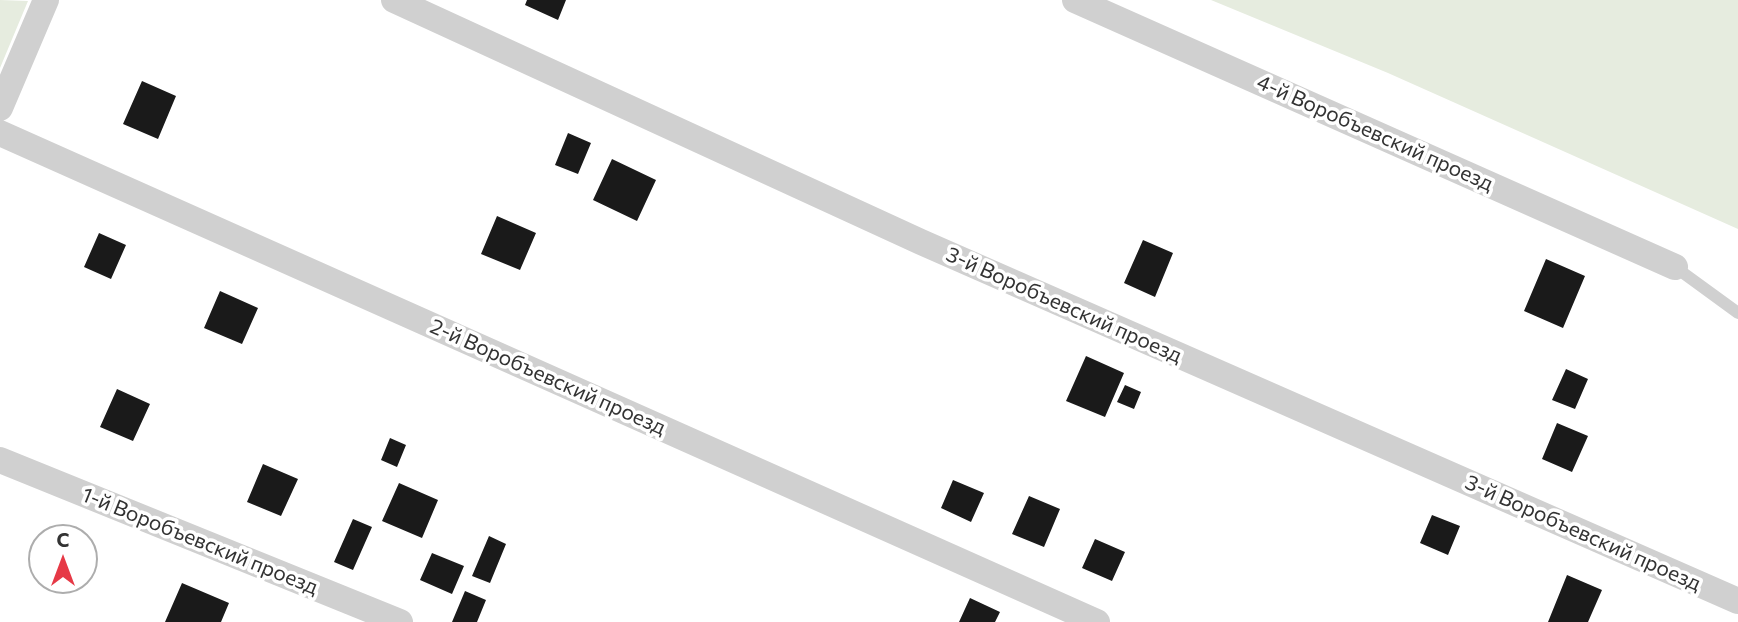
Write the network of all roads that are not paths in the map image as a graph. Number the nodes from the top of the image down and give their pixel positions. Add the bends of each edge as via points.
1 (46, 0) edge
2 (394, 0) edge
3 (1075, 0) edge
4 (0, 108) edge
5 (0, 133) edge
6 (1675, 267) joint
7 (1738, 313) edge
8 (0, 460) edge
9 (1738, 601) edge
10 (400, 622) edge
11 (1097, 622) edge

1 - 4 street
2 - 9 street, 3-й Воробъевский проезд via 921,242
3 - 6 street, 4-й Воробъевский проезд
5 - 11 street, 2-й Воробъевский проезд
6 - 7 lane
8 - 10 street, 1-й Воробъевский проезд

